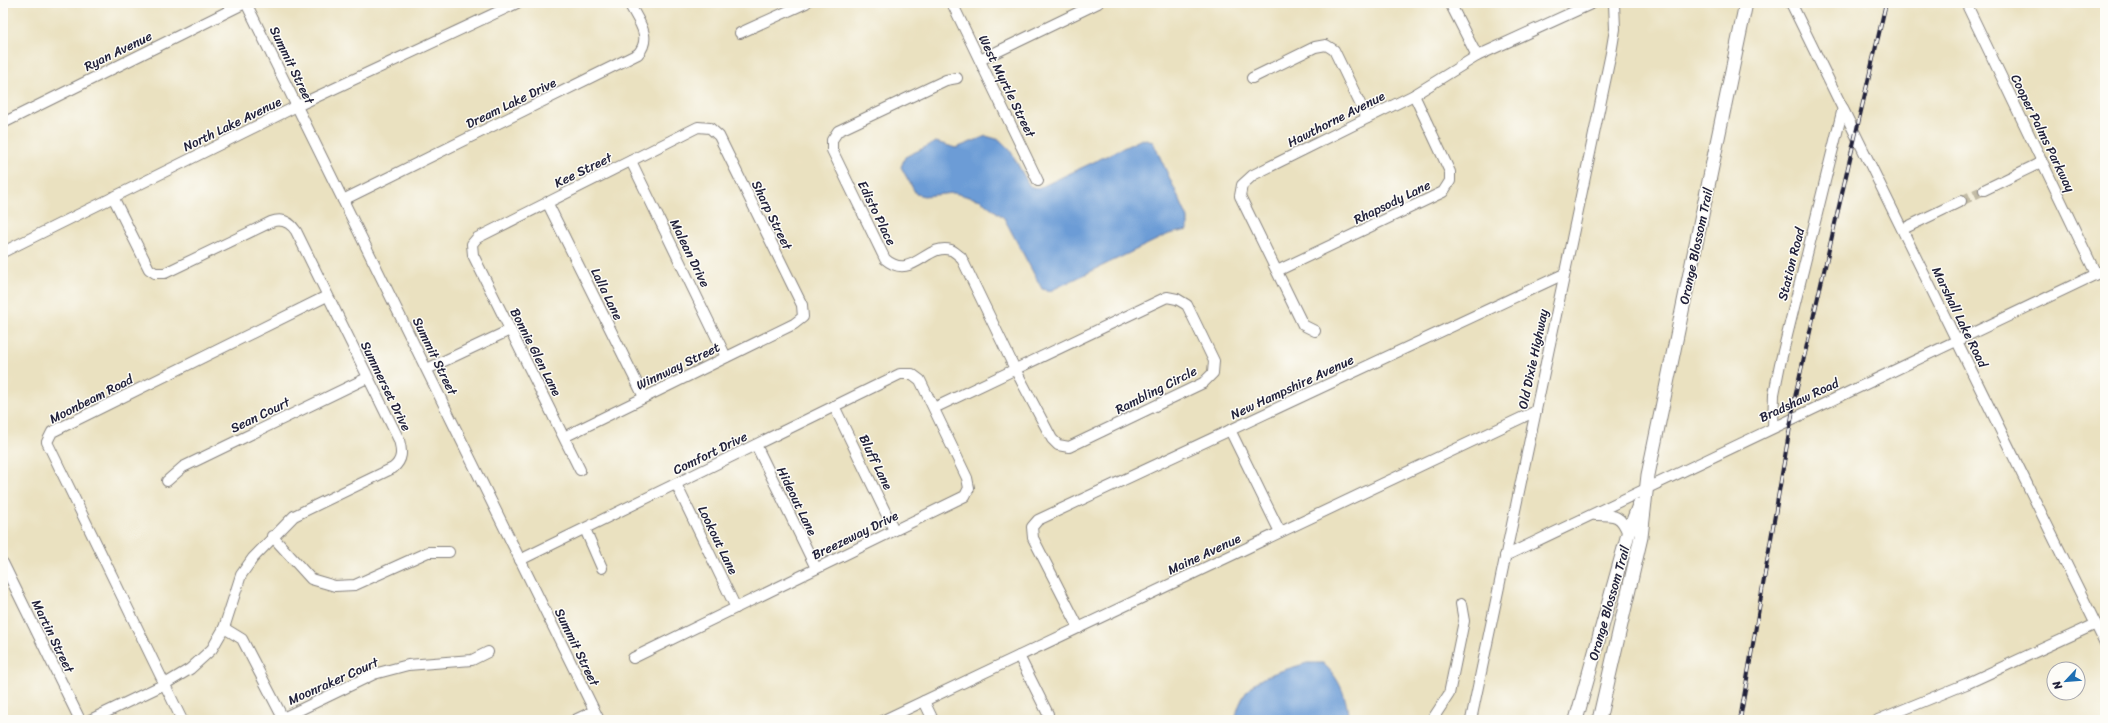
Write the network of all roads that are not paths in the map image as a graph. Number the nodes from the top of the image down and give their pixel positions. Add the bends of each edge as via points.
1 (246, 3) edge
2 (517, 3) edge
3 (629, 3) edge
4 (806, 3) edge
5 (952, 3) edge
6 (1098, 3) edge
7 (1450, 3) edge
8 (1593, 3) edge
9 (1614, 3) edge
10 (1746, 3) edge
11 (1791, 3) edge
12 (1966, 3) edge
13 (740, 33) dead end
14 (1477, 56) junction
15 (980, 60) junction
16 (957, 78) dead end
17 (1252, 78) dead end
18 (1414, 95) junction
19 (297, 106) junction
20 (1843, 108) junction
21 (1367, 118) junction
22 (3, 123) edge
23 (710, 128) joint
24 (631, 161) junction
25 (2042, 162) junction
26 (1038, 181) dead end
27 (1984, 190) tunnel mouth
28 (113, 197) junction
29 (344, 200) junction
30 (1961, 201) tunnel mouth
31 (547, 202) junction
32 (1903, 229) junction
33 (472, 244) joint
34 (3, 252) edge
35 (1277, 271) junction
36 (2101, 272) edge
37 (1564, 274) junction
38 (327, 296) junction
39 (803, 317) joint
40 (510, 330) junction
41 (1315, 330) dead end
42 (1957, 340) junction
43 (726, 358) junction
44 (427, 369) junction
45 (1015, 369) junction
46 (912, 374) joint
47 (367, 378) junction
48 (644, 397) junction
49 (834, 406) junction
50 (934, 408) junction
51 (1536, 411) junction
52 (1773, 427) junction
53 (1230, 430) junction
54 (564, 437) junction
55 (756, 445) junction
56 (580, 470) dead end
57 (167, 481) dead end
58 (676, 484) junction
59 (1646, 488) junction
60 (1591, 515) junction
61 (585, 529) junction
62 (894, 530) junction
63 (1280, 532) junction
64 (1628, 534) junction
65 (272, 536) junction
66 (449, 552) dead end
67 (1505, 556) junction
68 (520, 560) junction
69 (3, 563) edge
70 (602, 568) dead end
71 (816, 568) junction
72 (1461, 604) dead end
73 (736, 608) junction
74 (2096, 624) junction
75 (224, 628) junction
76 (1079, 628) junction
77 (2105, 643) edge
78 (488, 652) dead end
79 (1019, 656) junction
80 (634, 658) dead end
81 (165, 684) junction
82 (924, 701) junction
83 (1048, 714) dead end
84 (597, 715) edge
85 (283, 719) edge
86 (80, 720) edge
87 (90, 720) edge
88 (182, 720) edge
89 (575, 720) edge
90 (884, 720) edge
91 (933, 720) edge
92 (1432, 720) edge
93 (1471, 720) edge
94 (1576, 720) edge
95 (1599, 720) edge
96 (1878, 720) edge

1 - 19 street, Summit Street
1 - 22 street, Ryan Avenue
2 - 19 street, North Lake Avenue
3 - 29 street, Dream Lake Drive via 645,34 644,47 638,54
4 - 13 street
5 - 15 street, West Myrtle Street
6 - 15 street
7 - 14 street
8 - 14 street, Hawthorne Avenue
9 - 37 street, Old Dixie Highway via 1613,42
10 - 59 main road, Orange Blossom Trail
11 - 20 street, Marshall Lake Road
12 - 25 street, Cooper Palms Parkway
14 - 18 street, Hawthorne Avenue
15 - 26 street, West Myrtle Street
16 - 45 street, Edisto Place via 946,80 838,131 832,140 832,150 885,259 894,266 906,266 940,249 951,250 961,257
17 - 21 street via 1315,47 1326,45 1334,50
18 - 21 street, Hawthorne Avenue
18 - 35 street, Rhapsody Lane via 1450,172 1450,181 1443,192
19 - 28 street, North Lake Avenue
19 - 29 street, Summit Street
20 - 32 street, Marshall Lake Road
20 - 52 street, Station Road via 1780,364 1774,394
21 - 35 street, Hawthorne Avenue via 1253,175 1242,185 1240,196
23 - 24 street, Kee Street via 698,127
23 - 39 street, Sharp Street via 719,136 802,305
24 - 31 street, Kee Street
24 - 43 street, Malean Drive
25 - 27 street
25 - 36 street, Cooper Palms Parkway
28 - 34 street, North Lake Avenue
28 - 38 street, Summerset Drive via 148,269 154,273 165,273 267,224 283,221 296,231
29 - 44 street, Summit Street
30 - 32 street
31 - 33 street, Kee Street via 477,238
31 - 48 street, Lalla Lane
32 - 42 street, Marshall Lake Road
33 - 40 street, Bonnie Glen Lane via 473,255
35 - 41 street, Hawthorne Avenue via 1303,325
36 - 42 street, Bradshaw Road
37 - 51 street, Old Dixie Highway
37 - 53 street, New Hampshire Avenue
38 - 47 street, Summerset Drive
38 - 81 street, Moonbeam Road via 52,432 47,442
39 - 43 street, Winnway Street
40 - 44 street
40 - 54 street, Bonnie Glen Lane
42 - 52 street, Bradshaw Road
42 - 74 street, Marshall Lake Road
43 - 48 street, Winnway Street
44 - 68 street, Summit Street
45 - 45 street, Rambling Circle via 1167,297 1187,305 1214,361 1213,374 1203,383 1069,447 1058,445 1052,439
45 - 50 street, Rambling Circle
46 - 49 street, Comfort Drive via 900,374
46 - 50 street, Breezeway Drive via 920,380
47 - 57 street, Sean Court via 183,467
47 - 65 street, Summerset Drive via 399,440 401,454 398,463 389,470 294,516
48 - 54 street, Winnway Street
49 - 55 street, Comfort Drive
49 - 62 street, Bluff Lane
50 - 62 street, Breezeway Drive via 967,478 969,488 965,496
51 - 63 street, Maine Avenue
51 - 67 street, Old Dixie Highway
52 - 59 street, Bradshaw Road
53 - 63 street
53 - 76 street, New Hampshire Avenue via 1038,520 1032,527 1033,538
54 - 56 street, Bonnie Glen Lane
55 - 58 street, Comfort Drive
55 - 71 street, Hideout Lane
58 - 61 street, Comfort Drive
58 - 73 street, Lookout Lane
59 - 60 street, Bradshaw Road
59 - 64 main road, Orange Blossom Trail
59 - 95 main road, Orange Blossom Trail via 1641,537
60 - 64 street via 1620,518
60 - 67 street, Bradshaw Road
61 - 68 street, Comfort Drive
61 - 70 street
62 - 71 street, Breezeway Drive
63 - 76 street, Maine Avenue
64 - 94 main road, Orange Blossom Trail
65 - 66 street via 311,579 335,586 355,585 428,552
65 - 75 street, Summerset Drive via 241,575
67 - 93 street, Old Dixie Highway
68 - 84 street, Summit Street
69 - 86 street, Martin Street
71 - 73 street, Breezeway Drive
72 - 92 street via 1464,622 1449,694
73 - 80 street, Breezeway Drive
74 - 77 street, Marshall Lake Road
74 - 96 street via 1966,684
75 - 81 street, Summerset Drive via 212,649 190,669
75 - 85 street via 242,639
76 - 79 street, Maine Avenue
78 - 85 street, Moonraker Court via 472,660 408,665 374,674
79 - 82 street, Maine Avenue
79 - 83 street
81 - 87 street, Summerset Drive
81 - 88 street
82 - 90 street, Maine Avenue
82 - 91 street
84 - 89 street

